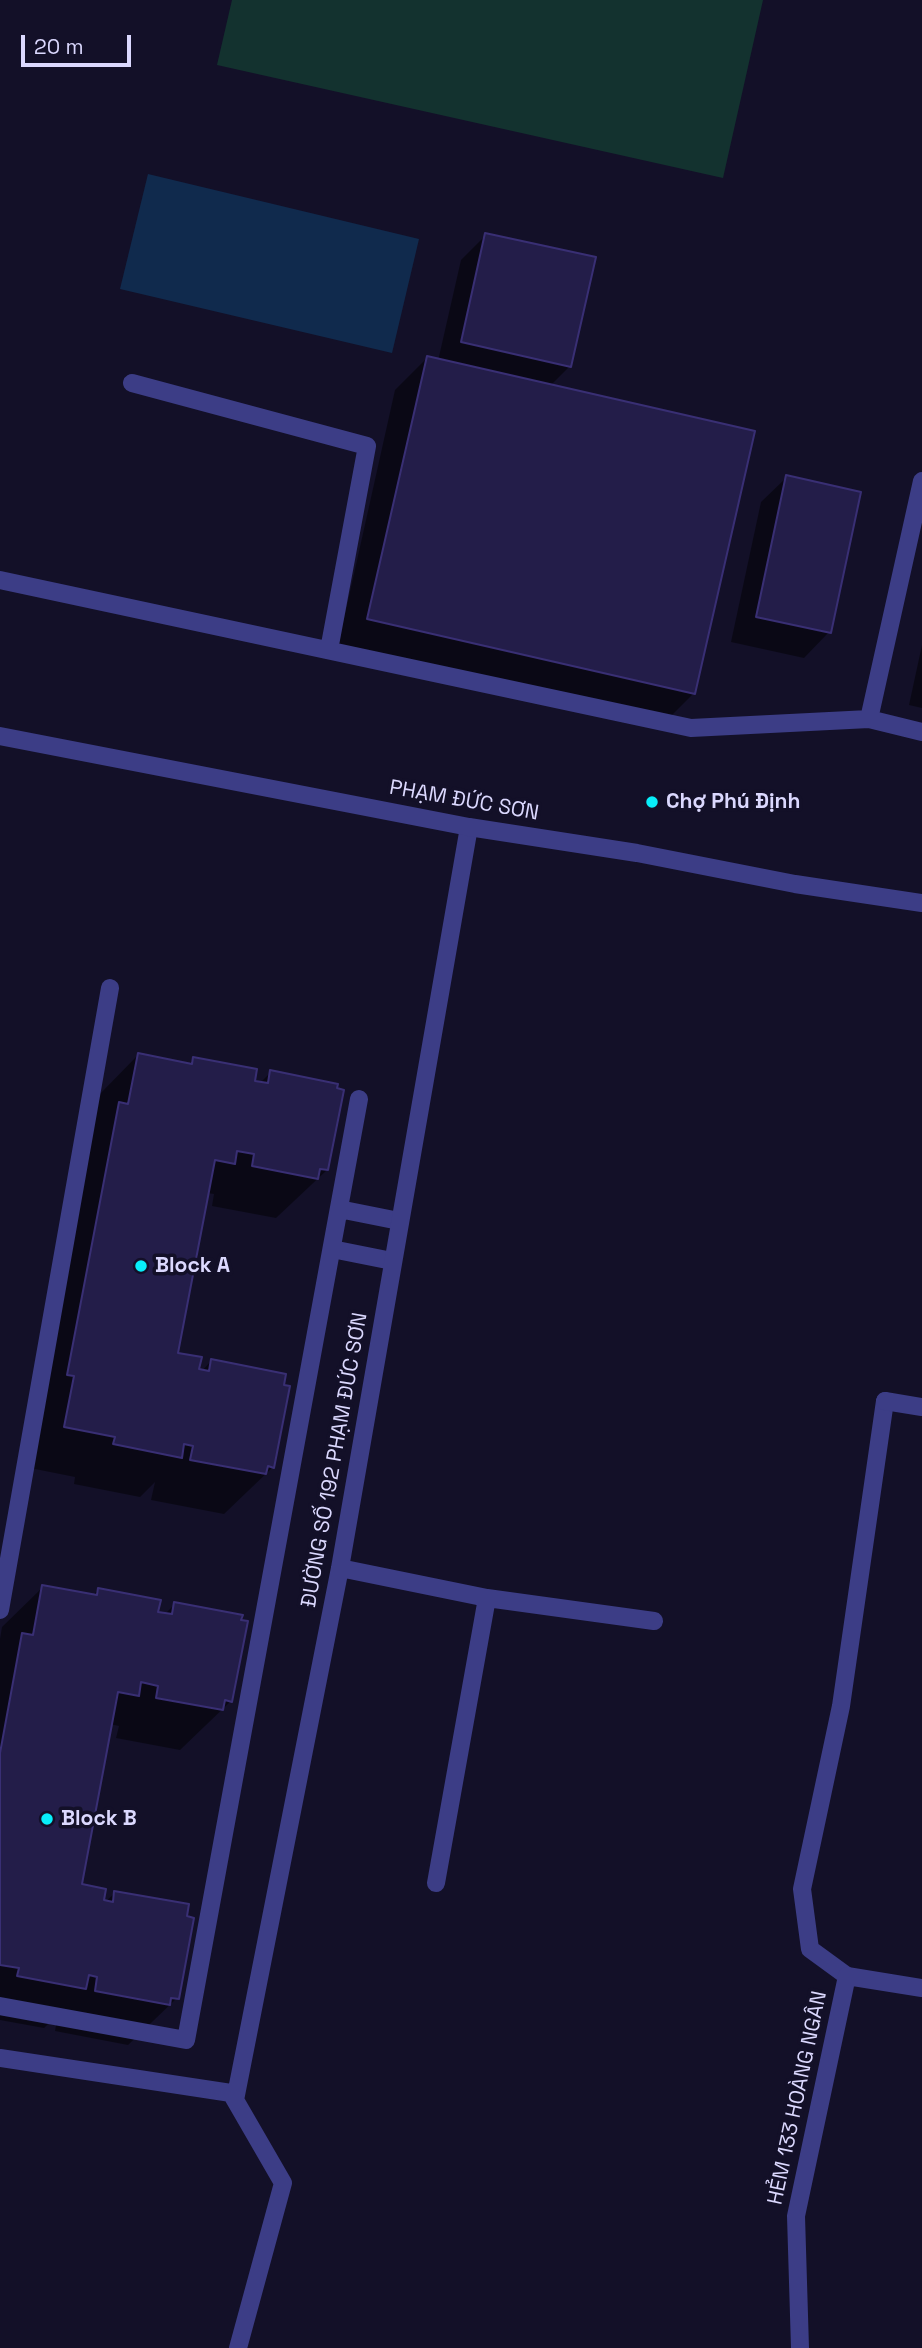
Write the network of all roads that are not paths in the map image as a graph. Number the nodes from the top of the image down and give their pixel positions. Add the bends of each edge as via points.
1 (132, 383) dead end
2 (922, 481) edge
3 (0, 580) edge
4 (329, 650) junction
5 (869, 719) junction
6 (922, 732) edge
7 (0, 736) edge
8 (469, 827) junction
9 (922, 903) edge
10 (110, 988) dead end
11 (359, 1099) dead end
12 (339, 1209) junction
13 (400, 1221) junction
14 (332, 1249) junction
15 (392, 1261) junction
16 (922, 1407) edge
17 (340, 1568) junction
18 (486, 1598) junction
19 (0, 1610) edge
20 (654, 1621) dead end
21 (436, 1884) dead end
22 (847, 1976) junction
23 (922, 1988) edge
24 (0, 2006) edge
25 (0, 2058) edge
26 (235, 2100) junction
27 (238, 2348) edge
28 (800, 2348) edge

1 - 4 street via 367,446
2 - 5 street
3 - 4 street
4 - 5 street via 691,728
5 - 6 street
7 - 8 street, PHẠM ĐỨC SƠN
8 - 9 street, PHẠM ĐỨC SƠN
8 - 13 street, ĐƯỜNG SỐ 192 PHẠM ĐỨC SƠN
10 - 19 street
11 - 12 street
12 - 13 street
12 - 14 street
13 - 15 street, ĐƯỜNG SỐ 192 PHẠM ĐỨC SƠN
14 - 15 street
14 - 24 street via 186,2040
15 - 17 street, ĐƯỜNG SỐ 192 PHẠM ĐỨC SƠN
16 - 22 street via 885,1401 841,1706 802,1889 810,1949
17 - 18 street
17 - 26 street, ĐƯỜNG SỐ 192 PHẠM ĐỨC SƠN
18 - 20 street
18 - 21 street
22 - 23 street, HẺM 133 HOÀNG NGÂN
22 - 28 street, HẺM 133 HOÀNG NGÂN via 796,2216
25 - 26 street via 231,2093
26 - 27 street via 283,2183

